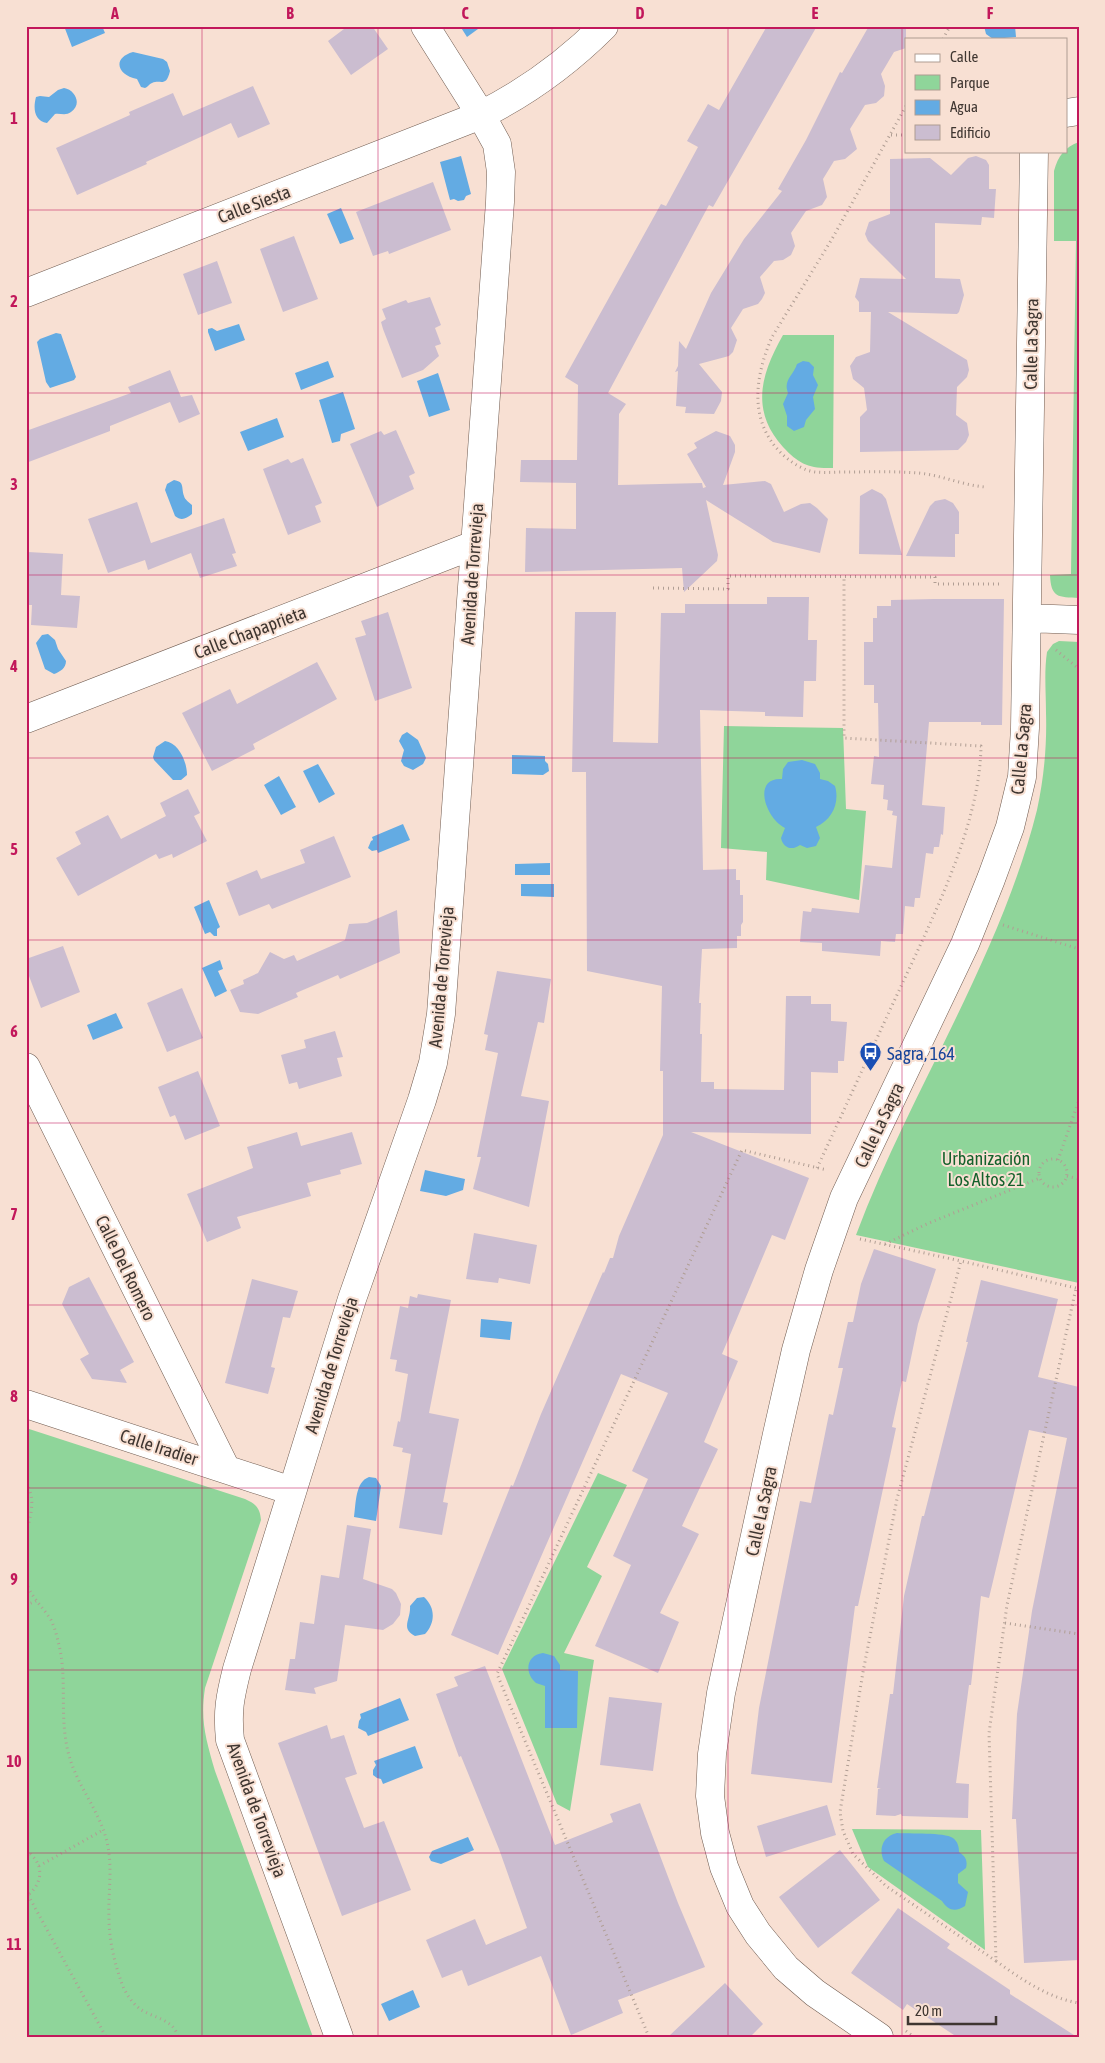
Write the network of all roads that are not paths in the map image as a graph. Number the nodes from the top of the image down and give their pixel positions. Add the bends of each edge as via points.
1 (425, 26) edge
2 (604, 26) edge
3 (481, 115) junction
4 (1034, 152) edge
5 (26, 293) edge
6 (474, 545) junction
7 (1026, 618) junction
8 (1079, 620) edge
9 (28, 713) edge
10 (26, 1067) edge
11 (26, 1404) edge
12 (226, 1469) junction
13 (292, 1491) junction
14 (889, 2031) edge
15 (339, 2037) edge

1 - 3 street, Avenida de Torrevieja
2 - 3 street via 566,62 535,85
3 - 5 street, Calle Siesta
3 - 6 street, Avenida de Torrevieja via 497,144 501,179
4 - 7 street, Calle La Sagra
6 - 9 street, Calle Chapaprieta
6 - 13 street, Avenida de Torrevieja via 441,1014 433,1063 352,1299
7 - 8 street
7 - 14 street, Calle La Sagra via 1022,777 1010,827 965,944 844,1198 819,1270 777,1434 721,1693 712,1754 710,1796 715,1833 740,1906 786,1968 815,1993
10 - 12 street, Calle Del Romero
11 - 12 street, Calle Iradier
12 - 13 street, Calle Iradier
13 - 15 street, Avenida de Torrevieja via 237,1669 228,1715 230,1740

